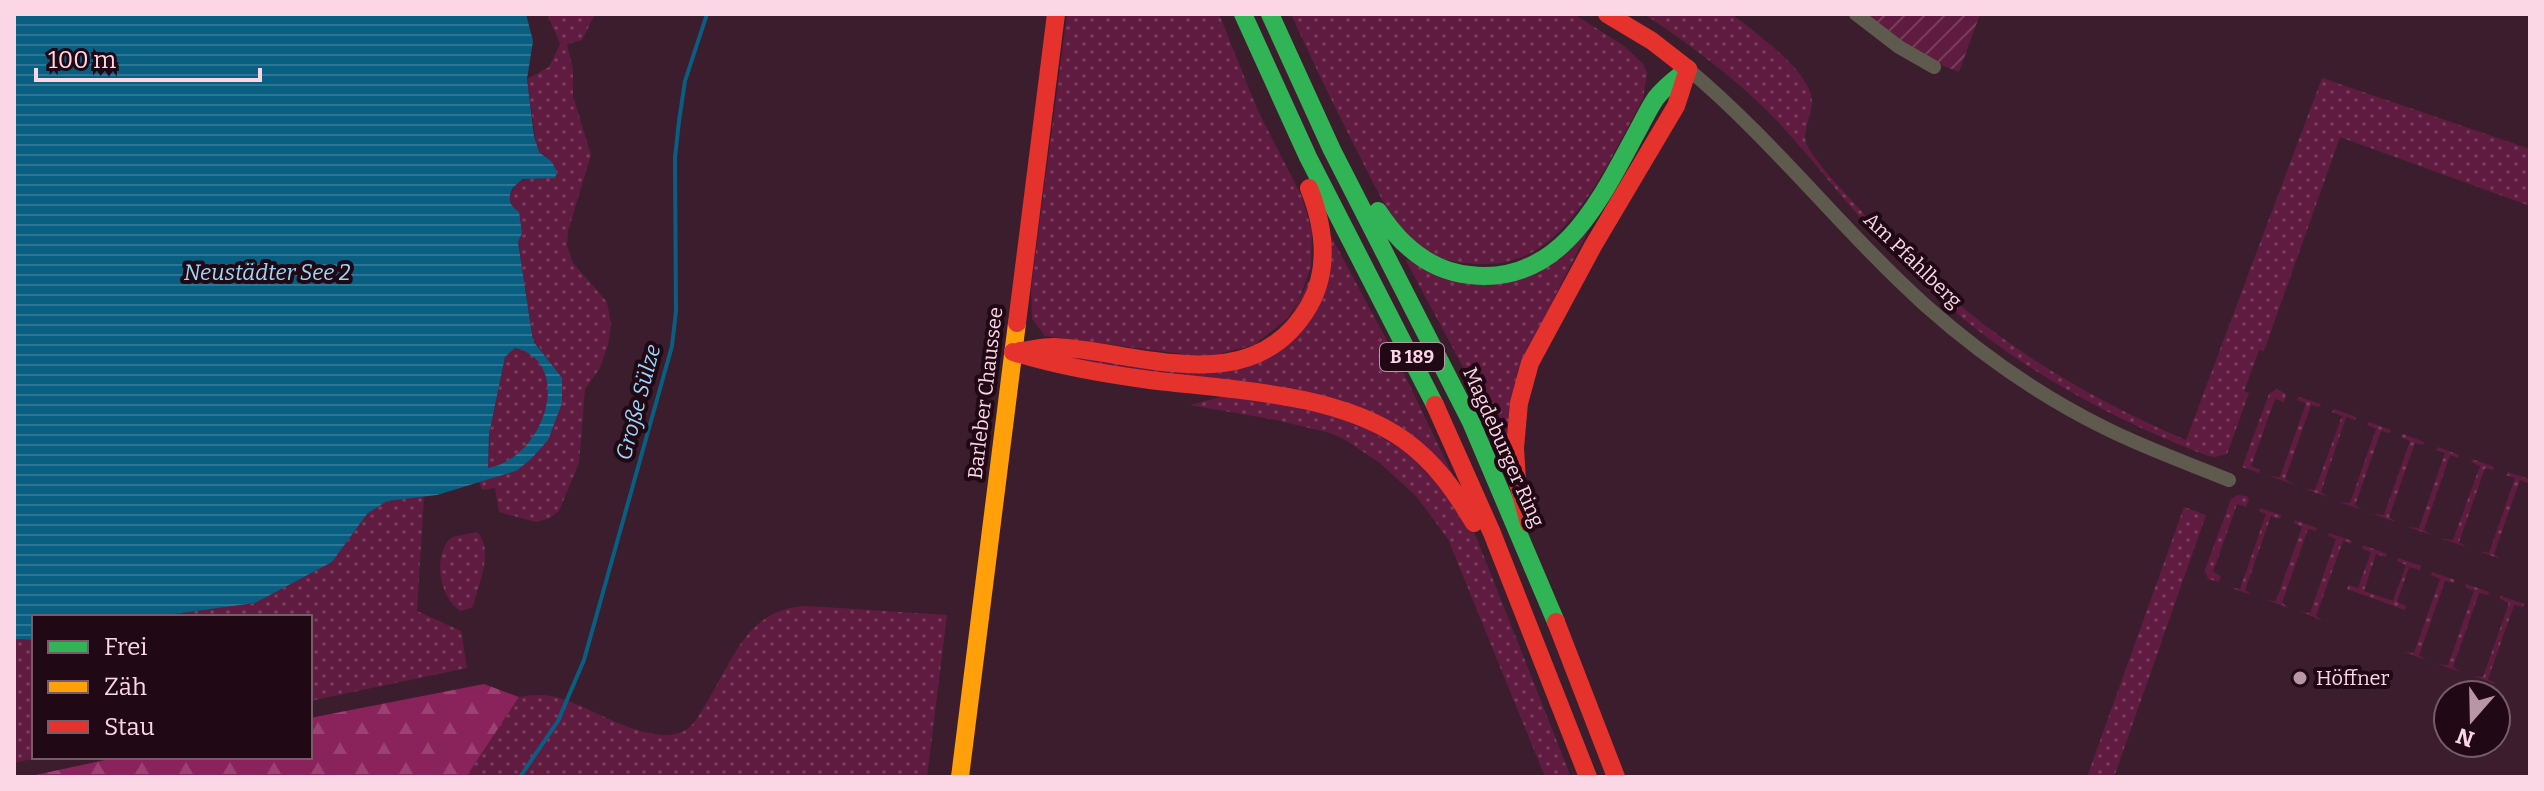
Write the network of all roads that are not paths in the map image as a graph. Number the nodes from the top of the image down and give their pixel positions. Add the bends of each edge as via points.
1 (1056, 14) edge
2 (1243, 14) edge
3 (1270, 14) edge
4 (1607, 14) edge
5 (1856, 14) edge
6 (1934, 67) dead end
7 (1688, 69) junction
8 (1284, 109) junction
9 (1328, 144) junction
10 (1013, 352) junction
11 (2229, 480) dead end
12 (1524, 612) junction
13 (1551, 613) junction
14 (960, 777) edge
15 (1588, 777) edge
16 (1616, 777) edge

1 - 10 main road, Barleber Chaussee
2 - 8 main road, B 189
3 - 9 main road, Magdeburger Ring / B 189
4 - 7 main road, Am Pfahlberg
5 - 6 street
7 - 9 main road via 1659,94 1580,229 1551,257 1513,274 1466,276 1417,256 1387,227 1348,159
7 - 11 street, Am Pfahlberg via 1767,141 1895,277 1982,352 2103,427
7 - 13 main road via 1676,106 1545,331 1523,386 1515,464 1527,515 1557,594
8 - 10 main road via 1279,127 1316,205 1323,260 1307,310 1280,340 1247,358 1214,365 1056,347
8 - 12 main road, B 189 via 1429,391
9 - 13 main road, Magdeburger Ring / B 189 via 1493,469
10 - 12 main road via 1052,365 1306,400 1383,427 1416,449 1452,487 1505,595
10 - 14 main road, Barleber Chaussee
12 - 15 main road, B 189
13 - 16 main road, Magdeburger Ring / B 189

